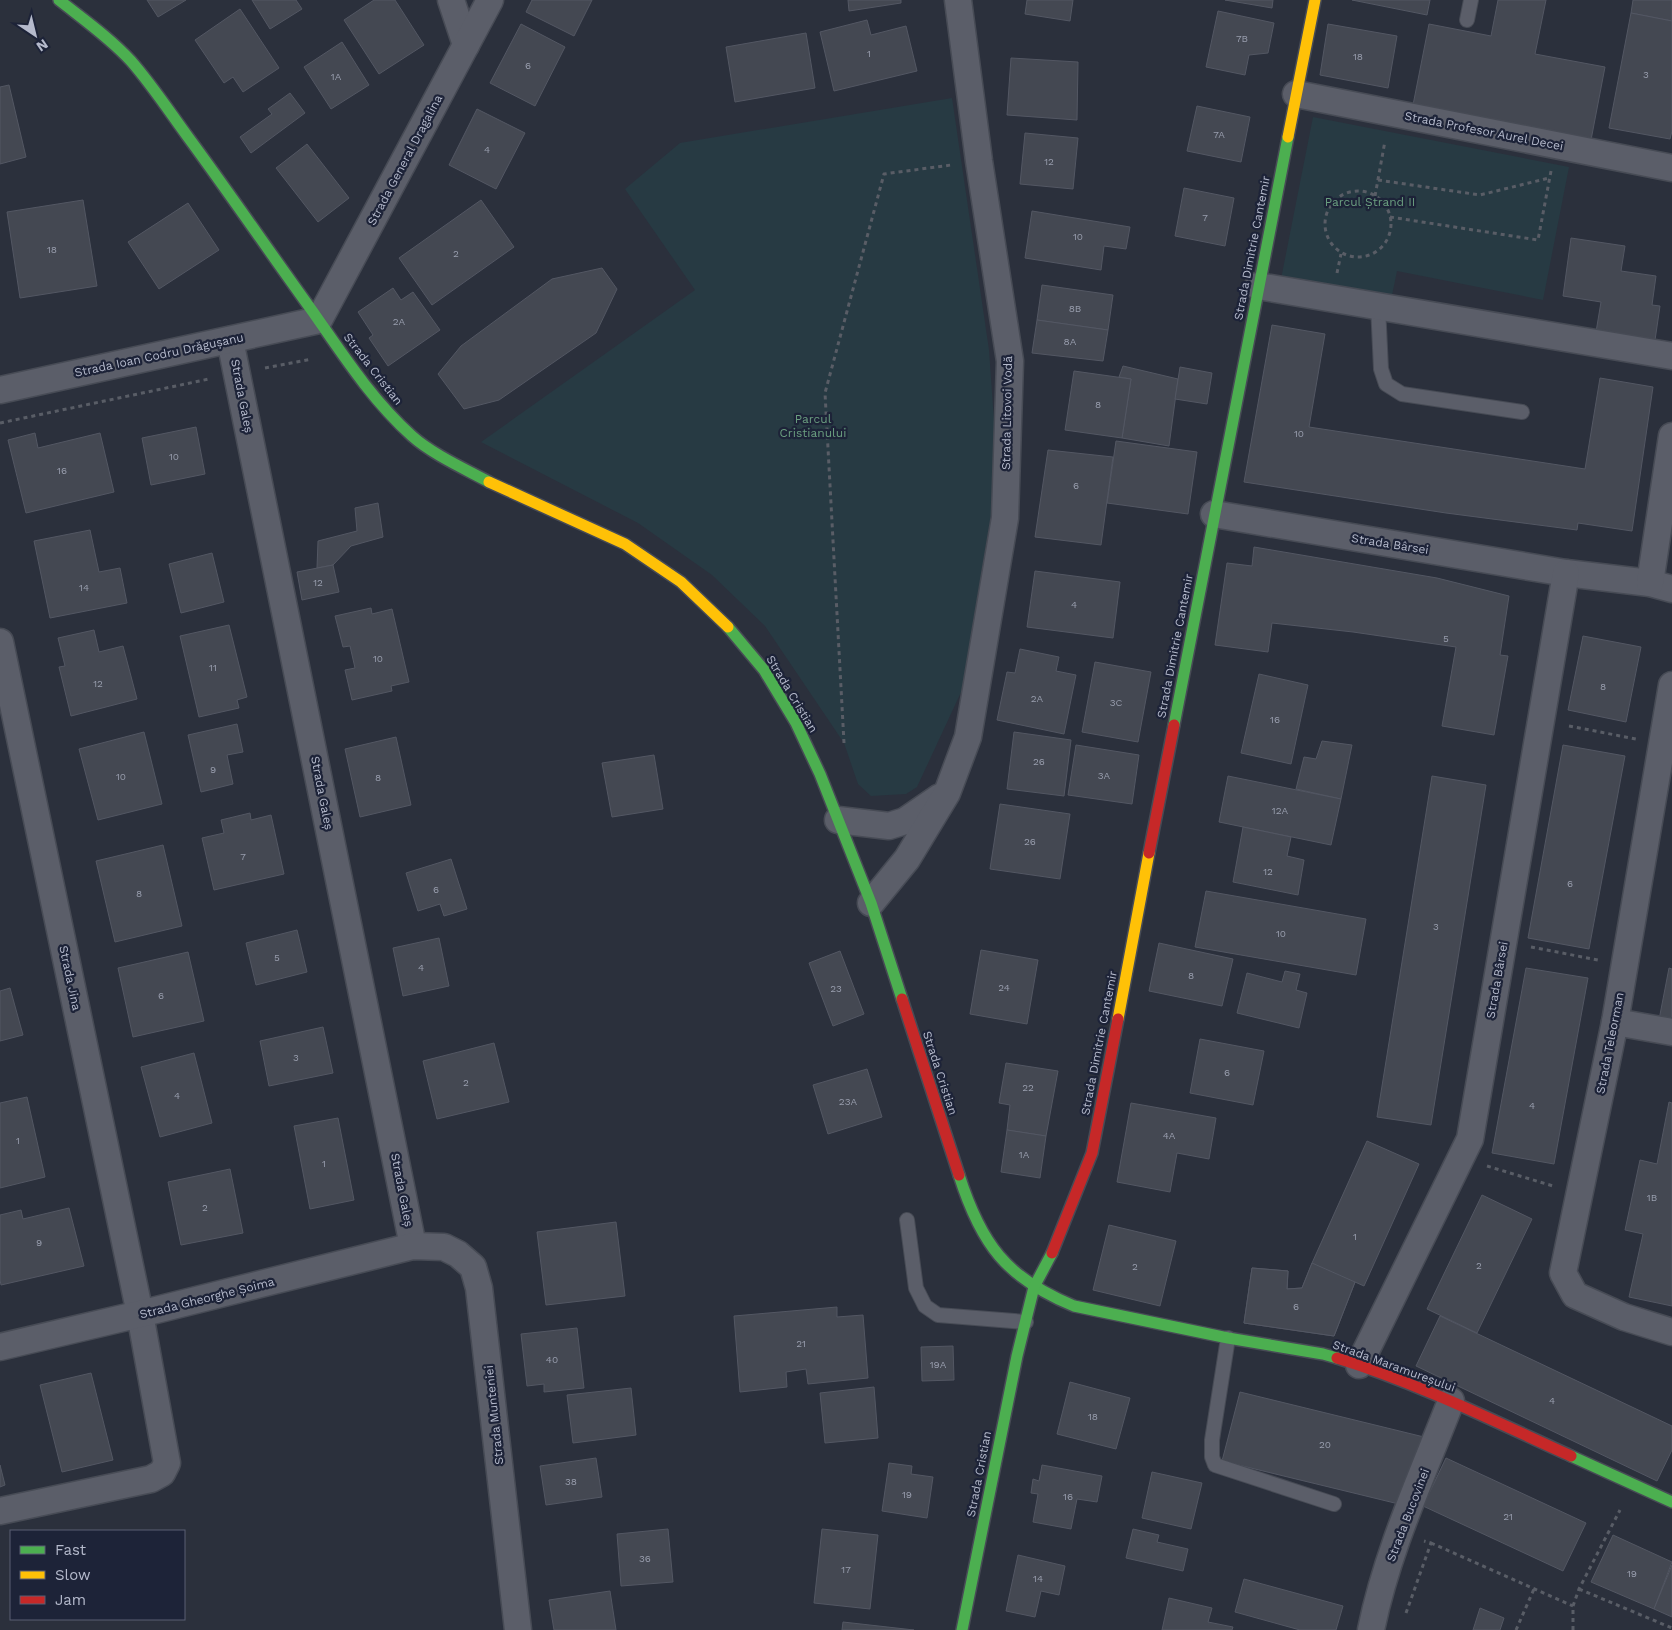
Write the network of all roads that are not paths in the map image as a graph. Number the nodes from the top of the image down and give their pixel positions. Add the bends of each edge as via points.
1 (59, 0) edge
2 (451, 0) edge
3 (490, 0) edge
4 (958, 0) edge
5 (1315, 0) edge
6 (1471, 0) edge
7 (1467, 20) dead end
8 (466, 45) junction
9 (1296, 94) junction
10 (1672, 168) edge
11 (1258, 286) junction
12 (1378, 306) junction
13 (319, 320) junction
14 (230, 340) junction
15 (1672, 356) edge
16 (0, 390) edge
17 (1522, 412) dead end
18 (1672, 436) edge
19 (1214, 514) junction
20 (1566, 573) junction
21 (1661, 586) edge
22 (0, 642) edge
23 (1672, 685) edge
24 (947, 793) junction
25 (838, 820) junction
26 (871, 903) junction
27 (1614, 1022) junction
28 (1672, 1032) edge
29 (907, 1220) dead end
30 (413, 1246) junction
31 (1034, 1287) junction
32 (140, 1314) junction
33 (1026, 1322) junction
34 (1672, 1332) edge
35 (1228, 1338) junction
36 (0, 1347) edge
37 (1360, 1365) junction
38 (1451, 1401) junction
39 (1672, 1502) edge
40 (1334, 1504) dead end
41 (0, 1511) edge
42 (518, 1630) edge
43 (962, 1630) edge
44 (1371, 1630) edge

1 - 13 main road, Strada Cristian via 130,60
2 - 8 street
3 - 8 street, Strada General Dragalina
4 - 24 street, Strada Litovoi Vodă via 1010,361 1005,518 968,737
5 - 9 main road, Strada Dimitrie Cantemir
6 - 7 lane
8 - 13 street, Strada General Dragalina
9 - 10 street, Strada Profesor Aurel Decei
9 - 11 main road, Strada Dimitrie Cantemir
11 - 12 street
11 - 19 main road, Strada Dimitrie Cantemir
12 - 15 street
12 - 17 lane via 1380,370 1386,384 1402,394
13 - 14 street, Strada Ioan Codru Drăgușanu
13 - 25 main road, Strada Cristian via 360,378 414,437 489,482 625,544 681,582 725,623 764,670 796,723
14 - 16 street, Strada Ioan Codru Drăgușanu
14 - 30 street, Strada Galeș
18 - 21 street
19 - 20 street, Strada Bârsei
19 - 31 main road, Strada Dimitrie Cantemir via 1092,1153 1051,1256
20 - 21 street, Strada Bârsei
20 - 37 street, Strada Bârsei via 1470,1139
22 - 32 street, Strada Jina
23 - 27 street, Strada Teleorman
24 - 25 street via 904,821 889,826
24 - 26 street, Strada Litovoi Vodă via 907,859
25 - 26 main road, Strada Cristian
26 - 31 main road, Strada Cristian via 976,1222 996,1254 1015,1274
27 - 28 street
27 - 34 street, Strada Teleorman via 1563,1274 1575,1296 1624,1317
29 - 33 lane via 916,1288 925,1306 938,1315
30 - 32 street, Strada Gheorghe Șoima
30 - 42 street, Strada Munteniei via 444,1247 458,1254 473,1267 479,1288
31 - 33 main road, Strada Cristian
31 - 35 main road, Strada Maramureșului via 1074,1306
32 - 36 street, Strada Gheorghe Șoima
32 - 41 street, Strada Jina via 167,1463 162,1473 151,1479
33 - 43 main road, Strada Cristian
35 - 37 main road, Strada Maramureșului via 1323,1354
35 - 40 lane via 1212,1440 1215,1465
37 - 38 main road, Strada Maramureșului
38 - 39 main road, Strada Maramureșului
38 - 44 street, Strada Bucovinei via 1378,1596

